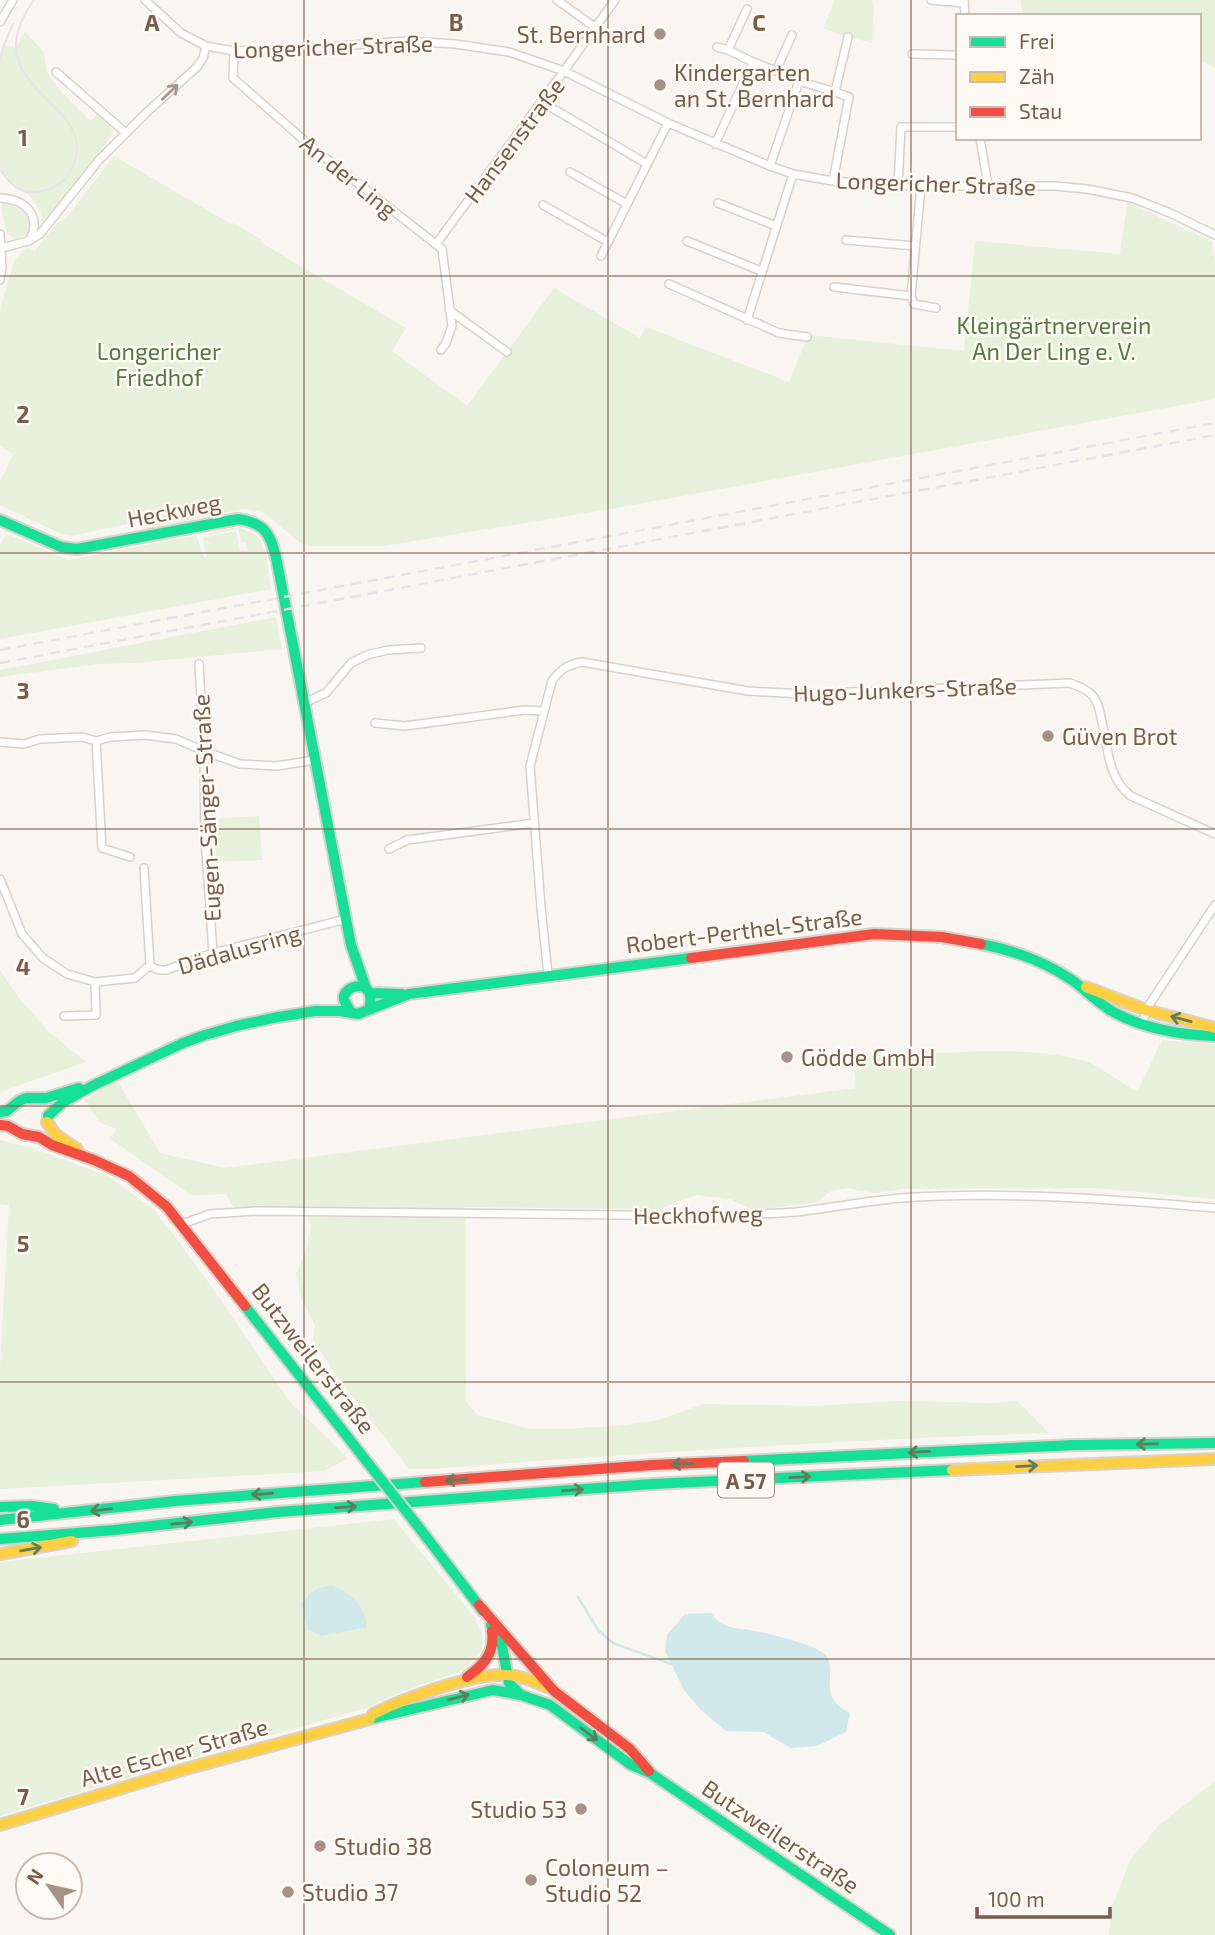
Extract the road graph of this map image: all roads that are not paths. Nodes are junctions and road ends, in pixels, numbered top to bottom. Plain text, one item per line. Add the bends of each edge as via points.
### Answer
1 (13, 0) edge
2 (145, 0) edge
3 (557, 0) edge
4 (615, 0) edge
5 (931, 0) edge
6 (964, 2) edge
7 (747, 9) dead end
8 (0, 22) edge
9 (596, 28) junction
10 (792, 34) dead end
11 (848, 37) dead end
12 (206, 47) junction
13 (717, 47) dead end
14 (728, 50) junction
15 (234, 51) junction
16 (912, 54) dead end
17 (956, 55) edge
18 (753, 62) junction
19 (565, 71) junction
20 (776, 71) junction
21 (56, 72) dead end
22 (800, 81) junction
23 (835, 92) junction
24 (541, 102) junction
25 (668, 123) junction
26 (956, 127) edge
27 (126, 133) junction
28 (981, 140) edge
29 (715, 144) junction
30 (646, 163) junction
31 (770, 166) junction
32 (570, 172) dead end
33 (793, 174) junction
34 (833, 181) junction
35 (988, 185) junction
36 (898, 186) junction
37 (921, 186) junction
38 (0, 198) edge
39 (718, 203) dead end
40 (627, 204) junction
41 (543, 205) dead end
42 (776, 226) junction
43 (0, 234) edge
44 (1215, 235) edge
45 (845, 240) dead end
46 (28, 241) junction
47 (687, 241) dead end
48 (608, 242) junction
49 (436, 244) junction
50 (915, 246) junction
51 (1215, 246) edge
52 (2, 248) junction
53 (601, 256) dead end
54 (761, 271) junction
55 (0, 280) edge
56 (669, 284) dead end
57 (834, 287) dead end
58 (911, 296) junction
59 (936, 308) dead end
60 (449, 310) junction
61 (747, 320) junction
62 (807, 337) dead end
63 (441, 350) dead end
64 (507, 352) dead end
65 (0, 520) edge
66 (421, 648) dead end
67 (199, 664) dead end
68 (304, 703) junction
69 (544, 711) junction
70 (375, 723) dead end
71 (0, 741) edge
72 (96, 741) junction
73 (204, 751) junction
74 (315, 760) junction
75 (534, 823) junction
76 (1215, 834) edge
77 (389, 849) dead end
78 (130, 857) dead end
79 (144, 868) dead end
80 (0, 879) edge
81 (1215, 905) edge
82 (346, 919) junction
83 (351, 945) junction
84 (213, 953) junction
85 (150, 965) junction
86 (548, 975) junction
87 (95, 982) junction
88 (1076, 983) junction
89 (368, 990) junction
90 (346, 993) junction
91 (408, 994) junction
92 (369, 1009) junction
93 (322, 1010) junction
94 (1146, 1010) junction
95 (350, 1011) junction
96 (64, 1016) dead end
97 (1142, 1023) junction
98 (1215, 1028) edge
99 (1215, 1035) edge
100 (99, 1082) junction
101 (33, 1098) junction
102 (14, 1105) junction
103 (0, 1112) edge
104 (47, 1119) junction
105 (0, 1125) edge
106 (17, 1132) junction
107 (32, 1136) junction
108 (94, 1160) junction
109 (1215, 1208) edge
110 (182, 1224) junction
111 (1215, 1443) edge
112 (1215, 1459) edge
113 (0, 1507) edge
114 (76, 1513) junction
115 (0, 1520) edge
116 (114, 1530) junction
117 (0, 1539) edge
118 (0, 1554) edge
119 (479, 1605) junction
120 (491, 1625) junction
121 (513, 1645) junction
122 (509, 1677) junction
123 (459, 1682) junction
124 (553, 1689) junction
125 (498, 1690) junction
126 (521, 1695) junction
127 (360, 1721) junction
128 (650, 1773) junction
129 (0, 1825) edge
130 (890, 1935) edge

1 - 8 street
2 - 12 street, Longericher Straße via 181,33
3 - 9 street
4 - 9 street, Hansenstraße
5 - 6 street
7 - 14 street
9 - 19 street, Hansenstraße
10 - 20 street
11 - 23 street
12 - 15 street, Longericher Straße
27 -> 12 street via 197,68
13 - 14 street
14 - 18 street
15 - 19 street, Longericher Straße via 430,42 509,52
15 - 49 street, An der Ling via 233,79
16 - 17 street
18 - 20 street
18 - 29 street
19 - 24 street, Hansenstraße
19 - 25 street, Longericher Straße
20 - 22 street
21 - 27 street
22 - 23 street
22 - 31 street
23 - 34 street via 849,97
24 - 30 street
24 - 49 street, Hansenstraße
25 - 29 street, Longericher Straße
25 - 30 street
26 - 36 street via 901,127
27 - 46 street via 45,229
28 - 35 street
29 - 31 street, Longericher Straße
30 - 40 street
31 - 33 street, Longericher Straße
32 - 40 street
33 - 34 street, Longericher Straße
33 - 42 street
34 - 36 street, Longericher Straße
35 - 37 street, Longericher Straße
35 - 44 street, Longericher Straße via 1108,192 1170,213
36 - 37 street, Longericher Straße
37 - 50 street
38 - 46 street via 23,204 31,213 34,225
39 - 42 street
40 - 48 street
41 - 48 street
42 - 54 street
43 - 52 street
44 - 51 street
45 - 50 street
46 - 52 street
47 - 54 street
48 - 53 street
49 - 60 street via 442,249
50 - 58 street
52 - 55 street
54 - 61 street
56 - 61 street
57 - 58 street
58 - 59 street via 914,304
60 - 63 street via 452,326
60 - 64 street
61 - 62 street via 779,333
65 - 68 main road, Heckweg via 61,547 77,549 238,519 260,524 273,544
66 - 68 street via 367,655 351,663 326,693
67 - 73 street, Eugen-Sänger-Straße
68 - 74 main road, Heckweg
69 - 70 street via 405,726
69 - 75 street, Hugo-Junkers-Straße via 530,766
69 - 76 street, Hugo-Junkers-Straße via 559,671 582,663 748,691 802,694 1070,683 1094,696 1114,778 1122,789
71 - 72 street via 24,744 82,737
72 - 73 street via 145,735 176,739
72 - 78 street via 102,848
73 - 74 street via 240,764 277,766
73 - 84 street, Eugen-Sänger-Straße
74 - 82 main road, Heckweg
75 - 77 street via 407,841
75 - 86 street, Hugo-Junkers-Straße
79 - 85 street
80 - 87 street, Dädalusring via 22,934 43,958 67,974
81 - 94 street
82 - 83 main road, Heckweg
82 - 84 street, Dädalusring
83 - 89 main road, Heckweg
83 - 90 main road, Heckweg
84 - 85 street, Dädalusring via 166,970
85 - 87 street, Dädalusring via 135,978
86 - 88 main road, Robert-Perthel-Straße via 905,934 981,944 1049,967
86 - 91 main road, Robert-Perthel-Straße
87 - 96 street via 96,1015
88 - 94 main road, Robert-Perthel-Straße
88 - 97 main road, Robert-Perthel-Straße via 1107,1008
89 - 90 main road via 358,985
89 - 91 main road, Robert-Perthel-Straße
89 - 92 main road
90 - 93 main road
90 - 95 main road
91 - 92 main road, Robert-Perthel-Straße
92 - 95 main road via 358,1014
93 - 95 main road
93 - 100 main road via 203,1036
94 - 97 street
98 -> 94 main road, Robert-Perthel-Straße
97 - 99 main road, Robert-Perthel-Straße via 1171,1032
100 - 101 main road
100 - 104 main road via 52,1109
101 - 102 main road
101 - 104 main road via 44,1106
102 - 103 main road
102 - 106 main road via 10,1118
104 - 107 main road
104 - 108 main road, Butzweilerstraße via 58,1136
105 - 106 main road
106 - 107 main road
107 - 108 main road, Butzweilerstraße
108 - 110 main road, Butzweilerstraße via 129,1176
109 - 110 street, Heckhofweg via 1071,1197 962,1196 742,1215 257,1211 210,1214
110 - 119 main road, Butzweilerstraße, bridge
111 -> 114 main road, A 57 via 652,1465 175,1501
116 -> 112 main road, A 57 via 278,1512 638,1485
113 - 114 main road via 32,1506
114 - 115 main road, A 57
116 - 117 main road, A 57
118 -> 116 main road, A 57
119 - 120 main road, Butzweilerstraße
119 - 121 main road, Butzweilerstraße
120 - 122 main road, Butzweilerstraße via 502,1646
120 - 123 main road via 494,1642 488,1659
121 - 122 main road via 516,1668
121 - 124 main road, Butzweilerstraße
122 - 123 main road, Alte Escher Straße via 484,1675
122 - 124 main road, Alte Escher Straße
122 - 125 main road
122 - 126 main road, Butzweilerstraße via 512,1689
123 - 127 main road, Alte Escher Straße via 400,1700
124 - 128 main road, Butzweilerstraße via 630,1748
125 - 126 main road, Butzweilerstraße
127 -> 125 main road, Alte Escher Straße
126 -> 128 main road, Butzweilerstraße via 551,1705 631,1765
127 - 129 main road, Alte Escher Straße
128 - 130 main road, Butzweilerstraße

